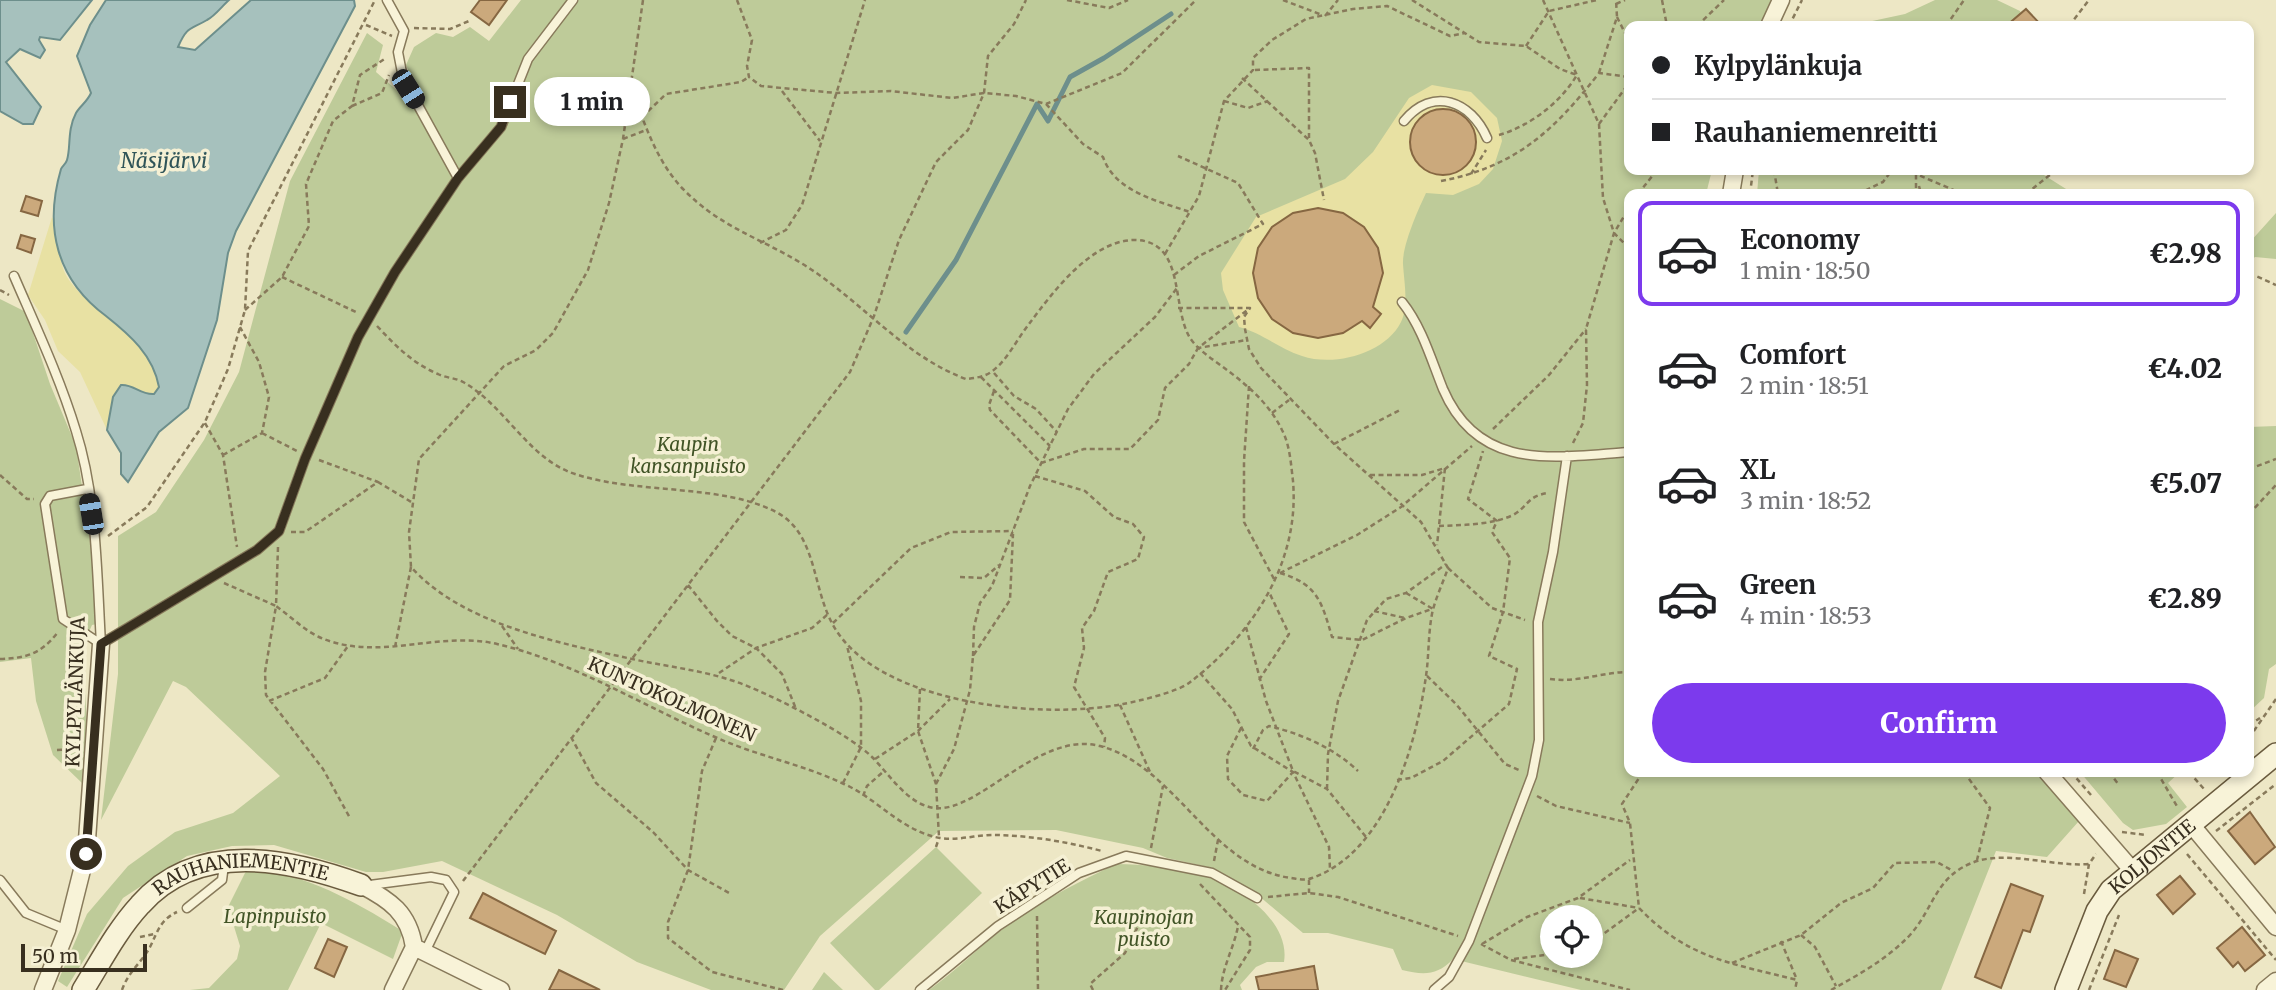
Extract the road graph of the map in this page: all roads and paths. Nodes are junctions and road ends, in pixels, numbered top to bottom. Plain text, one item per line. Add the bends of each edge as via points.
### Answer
1 (375, 0) edge
2 (387, 0) edge
3 (573, 0) edge
4 (643, 0) edge
5 (737, 0) edge
6 (866, 0) edge
7 (1026, 0) edge
8 (1070, 0) edge
9 (1128, 0) edge
10 (1196, 0) edge
11 (1283, 0) edge
12 (1338, 0) edge
13 (1412, 0) edge
14 (1543, 0) edge
15 (1597, 0) edge
16 (1625, 0) edge
17 (1662, 0) edge
18 (1724, 0) edge
19 (1781, 0) edge
20 (1802, 0) edge
21 (1964, 0) edge
22 (2089, 0) edge
23 (1616, 2) edge
24 (1549, 11) junction
25 (1325, 16) junction
26 (1616, 18) junction
27 (469, 21) dead end
28 (1667, 21) edge
29 (1702, 21) edge
30 (1771, 21) edge
31 (1792, 21) edge
32 (1949, 21) edge
33 (2073, 21) edge
34 (365, 24) junction
35 (404, 31) junction
36 (1624, 32) edge
37 (1465, 33) junction
38 (401, 41) junction
39 (1526, 46) junction
40 (398, 52) junction
41 (1253, 70) junction
42 (1599, 73) junction
43 (1577, 75) junction
44 (1624, 76) edge
45 (749, 77) junction
46 (1242, 78) junction
47 (631, 87) junction
48 (781, 90) junction
49 (1624, 90) edge
50 (1584, 92) junction
51 (836, 93) junction
52 (984, 93) junction
53 (1224, 101) junction
54 (1269, 101) junction
55 (1046, 104) junction
56 (352, 106) junction
57 (642, 117) junction
58 (1404, 121) dead end
59 (1599, 124) junction
60 (647, 130) junction
61 (1487, 138) junction
62 (623, 139) junction
63 (1309, 140) junction
64 (820, 141) junction
65 (1178, 156) dead end
66 (1206, 168) junction
67 (1470, 175) junction
68 (1653, 175) edge
69 (1889, 175) edge
70 (1917, 175) edge
71 (1923, 175) edge
72 (2050, 175) edge
73 (458, 178) junction
74 (1440, 181) dead end
75 (1917, 183) junction
76 (1642, 189) edge
77 (1869, 189) edge
78 (1916, 189) edge
79 (1919, 189) edge
80 (1953, 189) edge
81 (2032, 189) edge
82 (1324, 200) dead end
83 (1191, 212) junction
84 (1624, 216) edge
85 (1614, 233) junction
86 (1624, 242) edge
87 (760, 243) junction
88 (1166, 254) junction
89 (1174, 275) junction
90 (14, 276) dead end
91 (2254, 276) edge
92 (282, 277) junction
93 (2276, 285) edge
94 (1177, 288) junction
95 (1402, 302) dead end
96 (1178, 308) junction
97 (1250, 308) junction
98 (245, 310) junction
99 (874, 316) junction
100 (370, 318) junction
101 (240, 327) junction
102 (1586, 329) junction
103 (1247, 340) junction
104 (1198, 348) junction
105 (993, 372) junction
106 (981, 377) junction
107 (1248, 386) junction
108 (994, 391) junction
109 (477, 393) junction
110 (1290, 399) junction
111 (1400, 410) dead end
112 (1272, 413) junction
113 (205, 422) junction
114 (1057, 432) junction
115 (1484, 440) junction
116 (1334, 444) junction
117 (1050, 446) junction
118 (1624, 452) edge
119 (223, 455) junction
120 (1567, 456) junction
121 (2276, 459) edge
122 (1041, 463) junction
123 (2254, 467) edge
124 (1444, 468) junction
125 (0, 475) edge
126 (1368, 475) junction
127 (1035, 476) junction
128 (2276, 485) edge
129 (87, 489) junction
130 (1561, 491) junction
131 (48, 500) junction
132 (750, 501) junction
133 (415, 504) junction
134 (1401, 507) junction
135 (2254, 509) edge
136 (1497, 521) junction
137 (1439, 526) junction
138 (279, 531) junction
139 (1013, 531) junction
140 (95, 539) junction
141 (1437, 545) junction
142 (240, 561) junction
143 (1001, 562) junction
144 (1447, 566) junction
145 (411, 567) junction
146 (1280, 573) junction
147 (960, 577) dead end
148 (211, 578) junction
149 (1275, 582) junction
150 (687, 584) junction
151 (1269, 591) junction
152 (1406, 593) junction
153 (276, 606) junction
154 (1374, 611) junction
155 (1503, 612) junction
156 (828, 614) junction
157 (1406, 618) junction
158 (67, 621) junction
159 (1538, 622) junction
160 (832, 624) junction
161 (502, 626) junction
162 (1246, 628) junction
163 (1362, 640) junction
164 (101, 644) junction
165 (847, 645) junction
166 (348, 646) junction
167 (395, 648) junction
168 (756, 648) junction
169 (519, 651) junction
170 (973, 656) junction
171 (0, 659) edge
172 (631, 659) junction
173 (1199, 672) junction
174 (1624, 672) edge
175 (717, 674) junction
176 (1426, 676) junction
177 (1540, 677) junction
178 (1259, 680) junction
179 (611, 687) junction
180 (920, 689) junction
181 (950, 699) junction
182 (2276, 699) edge
183 (968, 700) junction
184 (269, 701) junction
185 (1120, 705) junction
186 (1085, 707) junction
187 (796, 709) junction
188 (2263, 716) junction
189 (2254, 722) edge
190 (1241, 728) junction
191 (1276, 728) junction
192 (2254, 730) edge
193 (918, 731) junction
194 (1476, 732) junction
195 (571, 737) junction
196 (716, 738) junction
197 (861, 747) junction
198 (1104, 747) junction
199 (1253, 749) junction
200 (1329, 749) junction
201 (2276, 754) edge
202 (875, 759) junction
203 (2254, 770) edge
204 (884, 771) junction
205 (1359, 771) dead end
206 (1293, 772) junction
207 (1151, 774) junction
208 (1532, 776) junction
209 (1640, 777) edge
210 (1968, 777) edge
211 (2051, 777) edge
212 (2113, 777) edge
213 (2160, 777) edge
214 (2194, 777) edge
215 (2245, 777) edge
216 (1397, 780) junction
217 (843, 783) junction
218 (2276, 784) edge
219 (936, 785) junction
220 (2119, 785) dead end
221 (1163, 786) junction
222 (1327, 789) junction
223 (1528, 791) junction
224 (2209, 794) dead end
225 (863, 796) junction
226 (937, 809) junction
227 (350, 818) dead end
228 (2187, 820) junction
229 (1630, 823) junction
230 (2122, 832) dead end
231 (2152, 834) dead end
232 (939, 837) junction
233 (1367, 838) junction
234 (1218, 840) junction
235 (2205, 841) junction
236 (936, 847) dead end
237 (2096, 854) dead end
238 (2187, 854) junction
239 (1126, 856) junction
240 (1149, 859) junction
241 (1631, 859) junction
242 (1977, 861) junction
243 (2178, 861) dead end
244 (224, 862) junction
245 (2089, 864) junction
246 (1182, 867) junction
247 (1330, 869) junction
248 (688, 870) junction
249 (2133, 871) junction
250 (1954, 872) junction
251 (1212, 873) junction
252 (0, 880) edge
253 (1308, 880) junction
254 (361, 886) junction
255 (454, 892) junction
256 (730, 894) dead end
257 (1309, 894) junction
258 (2084, 894) dead end
259 (1257, 898) joint
260 (1578, 898) junction
261 (1036, 902) junction
262 (2124, 907) dead end
263 (187, 908) joint
264 (1639, 908) junction
265 (1142, 918) dead end
266 (1238, 926) junction
267 (2276, 928) edge
268 (67, 930) junction
269 (155, 934) junction
270 (1603, 934) edge
271 (1801, 935) junction
272 (135, 938) dead end
273 (1469, 941) junction
274 (1781, 942) junction
275 (1482, 944) junction
276 (420, 950) junction
277 (1540, 956) edge
278 (1511, 960) junction
279 (2276, 960) edge
280 (1732, 963) junction
281 (1797, 979) junction
282 (2276, 981) edge
283 (1837, 987) junction
284 (43, 990) edge
285 (83, 990) edge
286 (122, 990) edge
287 (393, 990) edge
288 (501, 990) edge
289 (782, 990) edge
290 (920, 990) edge
291 (1038, 990) edge
292 (1093, 990) edge
293 (1223, 990) edge
294 (1434, 990) edge
295 (1630, 990) edge
296 (1795, 990) edge
297 (1831, 990) edge
298 (2066, 990) edge
299 (2089, 990) edge
300 (2265, 990) edge

1 - 34 path
2 - 35 lane
3 - 73 lane via 528,59 501,127
4 - 47 path
5 - 45 path via 752,40
6 - 51 path
7 - 52 path via 1014,24 988,56
8 - 9 path via 1109,8
10 - 55 path via 1122,73
11 - 25 path
12 - 25 path
13 - 37 path
14 - 24 path
15 - 24 path
16 - 23 path
17 - 28 path
18 - 29 path
19 - 30 street
20 - 31 path
21 - 32 path
22 - 33 path
23 - 26 path
24 - 39 path
24 - 43 path
25 - 37 path via 1387,6 1450,36
25 - 41 path via 1306,19 1272,40 1253,58
26 - 36 path
26 - 42 path
27 - 35 path via 450,29 421,26
34 - 38 path
34 - 98 path via 248,251
35 - 38 lane
37 - 39 path via 1479,42
38 - 40 lane
39 - 43 path
40 - 56 path via 360,75
40 - 56 path via 382,93
40 - 73 lane via 408,89
41 - 46 path
41 - 63 path via 1309,68
42 - 44 path
42 - 50 path
43 - 50 path
43 - 61 path via 1568,89 1522,128
45 - 48 path via 761,86
45 - 57 path via 666,94
46 - 53 path
46 - 54 path
47 - 57 path
47 - 62 path
48 - 51 path
48 - 64 path
49 - 59 path
50 - 59 path
50 - 67 path via 1520,153
51 - 52 path via 891,90 952,98
51 - 64 path
52 - 55 path
52 - 99 path via 968,130 936,162 899,240
53 - 54 path via 1248,108
53 - 66 path
54 - 63 path
55 - 83 path via 1083,144 1104,157 1108,170 1128,187
56 - 92 path via 333,121 306,184 309,226
57 - 60 path
58 - 61 lane via 1424,104 1451,103 1473,113
59 - 85 path via 1603,198
60 - 62 path
60 - 87 path via 668,172 684,190 709,212
61 - 67 path via 1485,155
62 - 109 path via 597,246 575,297 554,333 536,350 505,366
63 - 82 path
64 - 87 path via 802,205 786,230
65 - 66 path
66 - 83 path
66 - 89 path via 1237,183 1263,224 1199,256
67 - 74 path
68 - 76 path
69 - 77 path
70 - 75 path
71 - 80 path
72 - 81 path
73 - 100 lane
75 - 78 path
75 - 79 path
83 - 88 path
84 - 85 path
85 - 86 path
85 - 102 path
87 - 99 path via 800,262
88 - 89 path
88 - 105 path via 1152,243 1110,243 1063,284
89 - 94 path
90 - 129 lane, KYLPYLÄNKUJA via 77,434
91 - 93 path
92 - 98 path
92 - 100 path
94 - 96 path
94 - 114 path via 1155,317 1094,374
95 - 115 lane via 1418,324 1454,411
96 - 97 path
96 - 104 path
97 - 103 path via 1244,317
97 - 104 path
98 - 101 path
99 - 106 path via 939,369 966,379
99 - 132 path via 850,372
100 - 109 path via 405,356 439,375 463,381
100 - 138 lane via 305,459
101 - 113 path
101 - 119 path via 259,362 269,397 262,433
102 - 115 path via 1549,375
102 - 120 path via 1583,423
103 - 104 path
103 - 110 path via 1261,368
104 - 107 path
104 - 122 path via 1165,388 1158,420 1130,449 1084,449
105 - 106 path
105 - 114 path
106 - 108 path
107 - 112 path
107 - 149 path via 1244,522
108 - 117 path
108 - 122 path via 990,410
109 - 132 path via 546,458 574,475 640,489
109 - 133 path via 419,460
110 - 112 path
110 - 116 path
111 - 116 path
112 - 146 path via 1284,434 1294,495
113 - 119 path
113 - 140 path via 148,507 108,536
114 - 117 path
115 - 120 lane via 1507,452
115 - 124 path
115 - 136 path via 1468,499
116 - 126 path
117 - 122 path
118 - 120 lane
119 - 142 path
120 - 130 lane
121 - 123 path
122 - 127 path
124 - 126 path via 1422,475
124 - 134 path
124 - 137 path
125 - 131 path via 27,499
126 - 134 path
127 - 139 path
127 - 186 path via 1085,491 1144,537 1138,559 1108,572 1094,611 1082,628 1084,648 1074,687
128 - 135 path
129 - 131 lane
129 - 140 lane, KYLPYLÄNKUJA
130 - 136 path via 1533,495 1516,514
130 - 159 lane
131 - 158 lane via 63,619
132 - 150 path
132 - 156 path via 783,516 804,537
133 - 138 path via 378,482 305,532
133 - 145 path via 409,532
134 - 141 path via 1422,522
134 - 146 path via 1357,535
136 - 137 path
136 - 155 path via 1492,532 1510,558
137 - 141 path
138 - 142 lane
138 - 153 path
139 - 143 path
139 - 160 path via 951,531 911,548
139 - 170 path via 1010,600
140 - 164 lane, KYLPYLÄNKUJA
141 - 144 path
142 - 148 lane
143 - 147 path via 984,578
143 - 170 path via 980,603
144 - 152 path
144 - 155 path via 1472,593
144 - 176 path via 1432,616
145 - 161 path via 438,592
145 - 167 path
146 - 149 path
146 - 163 path via 1296,578 1322,600 1332,637
148 - 153 path, KUNTOKOLMONEN
148 - 164 lane
149 - 151 path
150 - 168 path via 732,635
150 - 172 path
151 - 162 path
151 - 178 path via 1289,634
152 - 154 path via 1386,599
152 - 157 path via 1433,609
153 - 166 path, KUNTOKOLMONEN via 318,636
153 - 184 path via 265,672
154 - 157 path
154 - 163 path
155 - 159 path
155 - 194 path via 1489,656 1517,669 1509,704
156 - 160 path
156 - 168 path via 812,628
157 - 163 path
158 - 164 lane
158 - 171 path via 46,648 30,656
159 - 177 lane
160 - 165 path
161 - 169 path
161 - 172 path
162 - 173 path
162 - 178 path
163 - 200 path via 1338,701
164 - 268 street, KYLPYLÄNKUJA via 90,831
165 - 180 path via 873,668
165 - 197 path via 861,701
166 - 167 path, KUNTOKOLMONEN
166 - 184 path via 326,678
167 - 169 path, KUNTOKOLMONEN via 447,640 494,643
168 - 175 path
168 - 187 path via 782,674
169 - 179 path, KUNTOKOLMONEN
170 - 183 path
172 - 175 path
172 - 179 path
173 - 185 path via 1187,685
173 - 190 path via 1232,709
174 - 177 path via 1589,679
175 - 187 path
176 - 194 path via 1456,704
176 - 216 path via 1413,736
177 - 208 lane via 1539,740
178 - 191 path
179 - 195 path
179 - 196 path, KUNTOKOLMONEN
180 - 181 path
180 - 193 path
181 - 183 path
181 - 193 path
182 - 188 path
183 - 186 path via 1018,709
183 - 219 path via 954,749
184 - 227 path via 323,769
185 - 186 path
185 - 207 path
186 - 198 path via 1105,738
187 - 197 path
188 - 189 path
188 - 192 path
190 - 199 path
190 - 206 path via 1227,756 1228,779 1243,795 1267,801
191 - 199 path via 1263,730
191 - 200 path
191 - 222 path via 1293,771
193 - 202 path
193 - 219 path
194 - 208 path via 1504,764
194 - 216 path via 1443,761
195 - 248 path via 596,783 653,831
195 - 255 path
196 - 217 path, KUNTOKOLMONEN
196 - 248 path via 702,771
197 - 202 path
197 - 217 path
198 - 207 path
198 - 226 path via 1049,752 967,799
199 - 206 path
200 - 205 path
200 - 222 path
201 - 203 street, KOLJONTIE
202 - 204 path
204 - 225 path
204 - 226 path via 915,802
206 - 247 path via 1329,847
207 - 221 path
208 - 223 lane
209 - 229 path via 1622,804
210 - 242 path via 1990,808
211 - 249 street
212 - 220 path
213 - 228 path
214 - 224 path
215 - 228 street, KOLJONTIE
216 - 233 path via 1386,810
217 - 225 path, KUNTOKOLMONEN
218 - 235 path
219 - 226 path
221 - 234 path
221 - 240 path
222 - 233 path
223 - 229 path via 1556,806
223 - 273 lane
225 - 232 path, KUNTOKOLMONEN via 896,821
226 - 232 path
228 - 235 street
228 - 249 street, KOLJONTIE
229 - 241 path
230 - 231 path
232 - 236 path
232 - 239 path, KUNTOKOLMONEN via 1040,838
233 - 247 path
234 - 251 path
234 - 253 path via 1245,860 1281,876
235 - 238 path
235 - 267 street
237 - 245 path
238 - 243 path
238 - 279 path
239 - 240 lane, KÄPYTIE
239 - 261 lane, KÄPYTIE via 1079,873
240 - 246 lane, KÄPYTIE
241 - 260 path
241 - 264 path
242 - 245 path via 1999,858 2064,866
242 - 250 path
244 - 254 street, RAUHANIEMENTIE via 264,859 292,863
244 - 263 lane via 222,880
244 - 285 street, RAUHANIEMENTIE via 178,877 141,903
245 - 258 path
246 - 251 lane, KÄPYTIE
246 - 266 path
247 - 253 path
248 - 256 path
248 - 289 path via 668,922 668,938 712,972
249 - 298 street, KOLJONTIE via 2111,890 2097,911
250 - 271 path via 1937,862 1895,863 1872,888 1841,903
250 - 283 path via 1934,894 1910,934 1877,965
251 - 259 lane, KÄPYTIE
252 - 268 lane via 26,912
253 - 257 path
254 - 255 lane via 431,877 446,880
254 - 276 street, RAUHANIEMENTIE via 398,907
255 - 276 lane
257 - 259 path
257 - 273 path via 1355,901
260 - 264 path
260 - 275 path via 1527,917
261 - 290 lane, KÄPYTIE via 998,926
261 - 291 path
262 - 299 path
263 - 269 path via 164,920
264 - 270 path
264 - 280 path via 1677,942
265 - 292 path via 1125,953 1090,984
266 - 293 path via 1222,977
266 - 293 path via 1250,937 1250,950
268 - 284 street, KYLPYLÄNKUJA
269 - 272 path
269 - 286 path
271 - 274 path
271 - 283 path via 1815,947
273 - 275 path
273 - 294 lane via 1448,977
274 - 280 path
274 - 281 path
275 - 278 path
276 - 287 street
276 - 288 street
277 - 278 path
278 - 295 path
280 - 281 path
281 - 296 path
282 - 300 street
283 - 297 path

